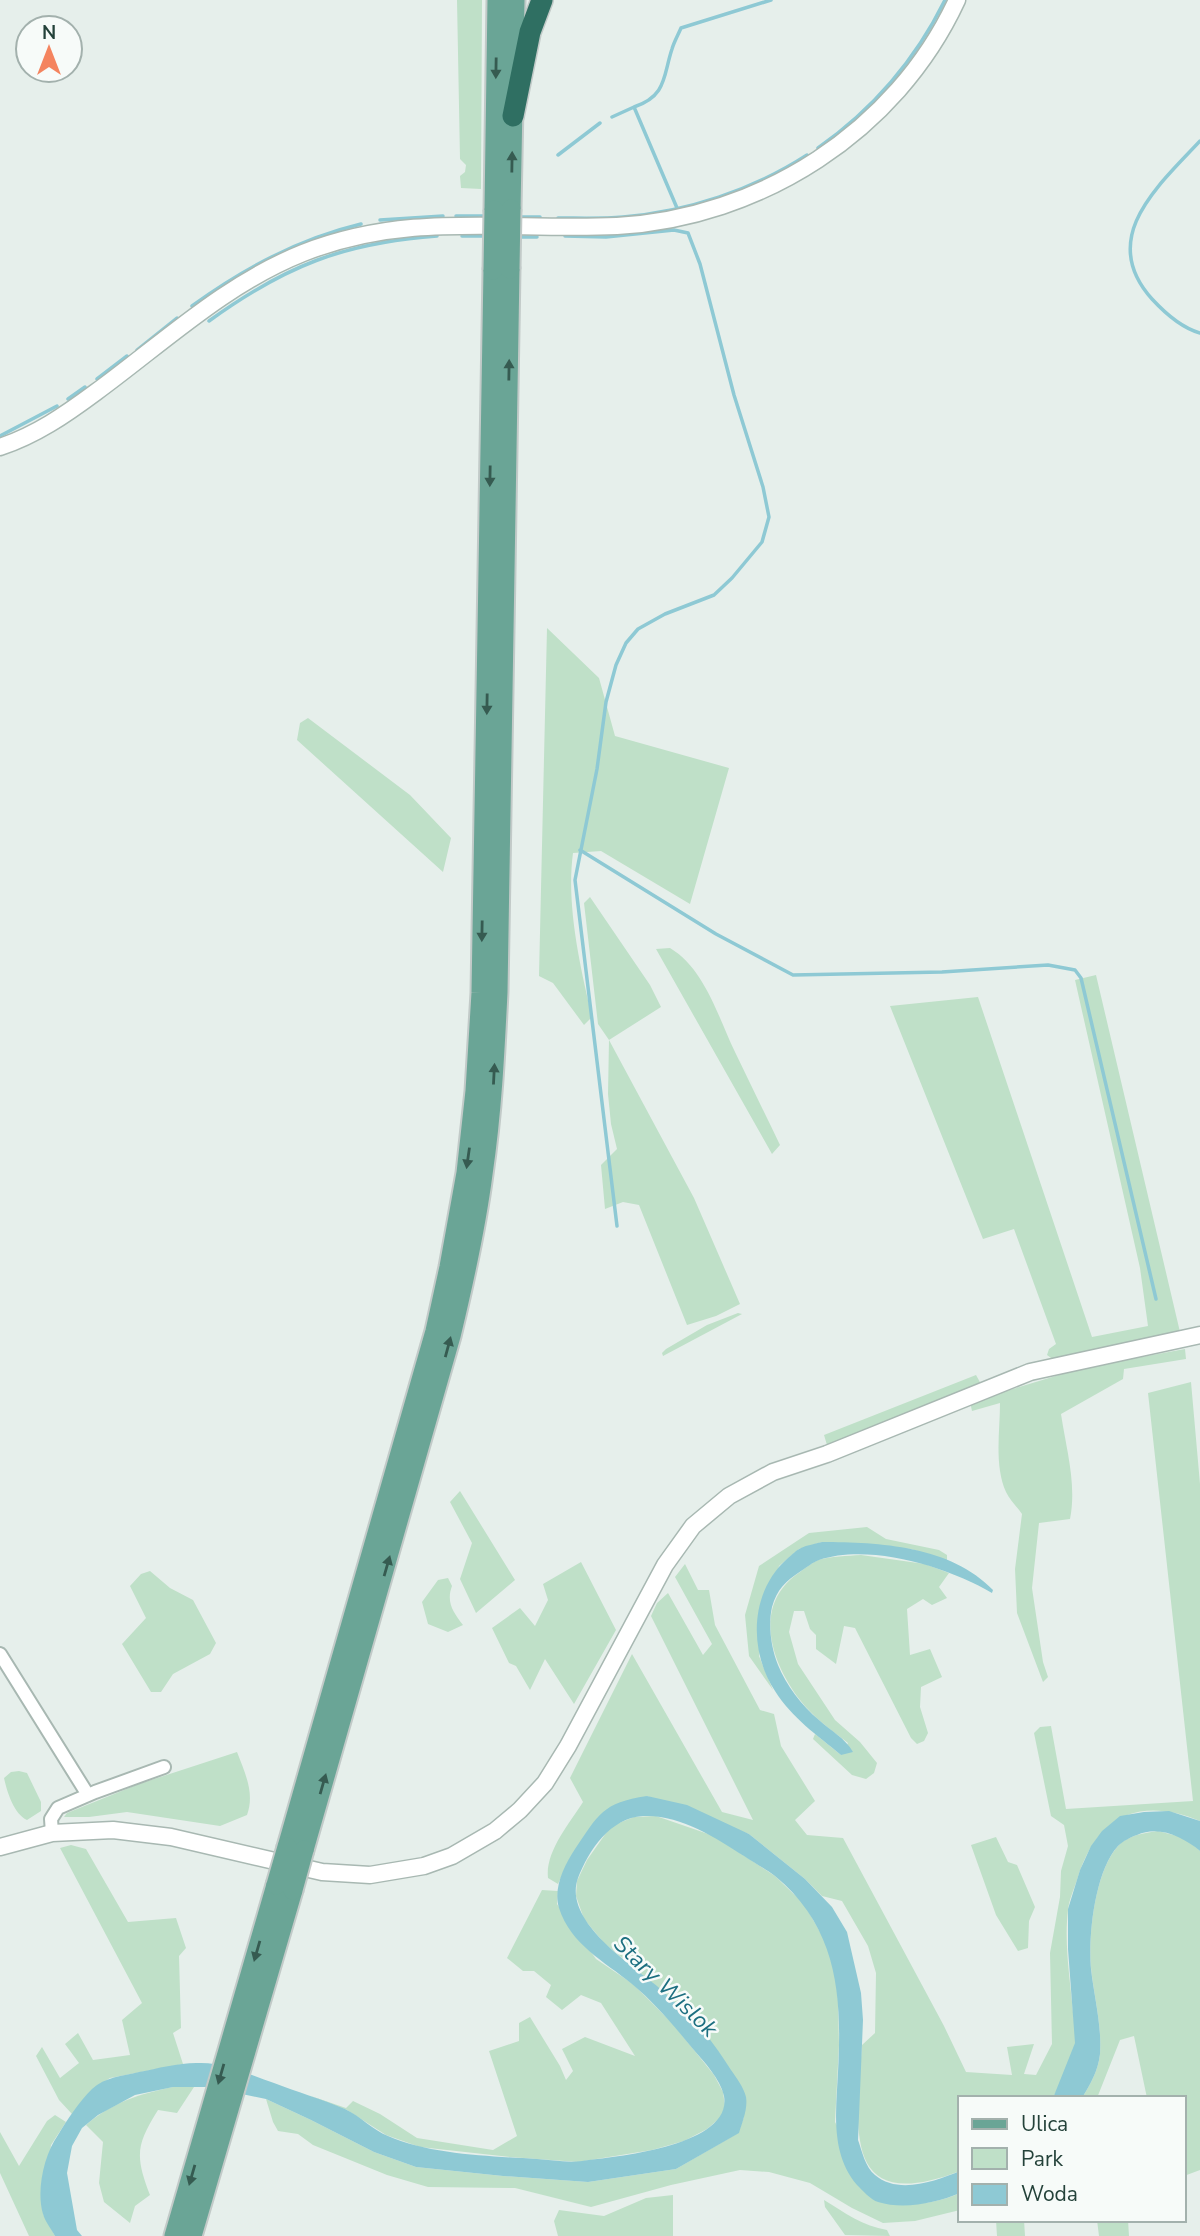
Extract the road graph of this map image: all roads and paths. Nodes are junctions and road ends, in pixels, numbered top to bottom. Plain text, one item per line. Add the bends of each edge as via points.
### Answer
1 (497, 0) edge
2 (514, 0) edge
3 (542, 0) edge
4 (957, 0) edge
5 (513, 116) junction
6 (503, 209) junction
7 (0, 447) edge
8 (1200, 1335) edge
9 (0, 1654) edge
10 (164, 1767) dead end
11 (88, 1795) junction
12 (52, 1833) junction
13 (0, 1847) edge
14 (218, 2116) junction
15 (174, 2236) edge
16 (192, 2236) edge

1 -> 6 main road
2 - 5 main road
3 - 5 highway via 530,32
4 - 7 street via 917,66 870,120 776,186 681,218 649,223 416,226 340,240 267,268 195,316 52,425
6 -> 5 main road
6 - 14 main road, bridge via 481,993 470,1138 456,1232 435,1331 296,1848
8 - 12 street via 1030,1372 773,1472 729,1496 693,1526 664,1565 545,1783 495,1831 452,1856 394,1873 346,1874 148,1833
9 - 11 street
10 - 11 street
11 - 12 street via 58,1808 51,1819
12 - 13 street
14 -> 15 main road
14 - 16 main road

